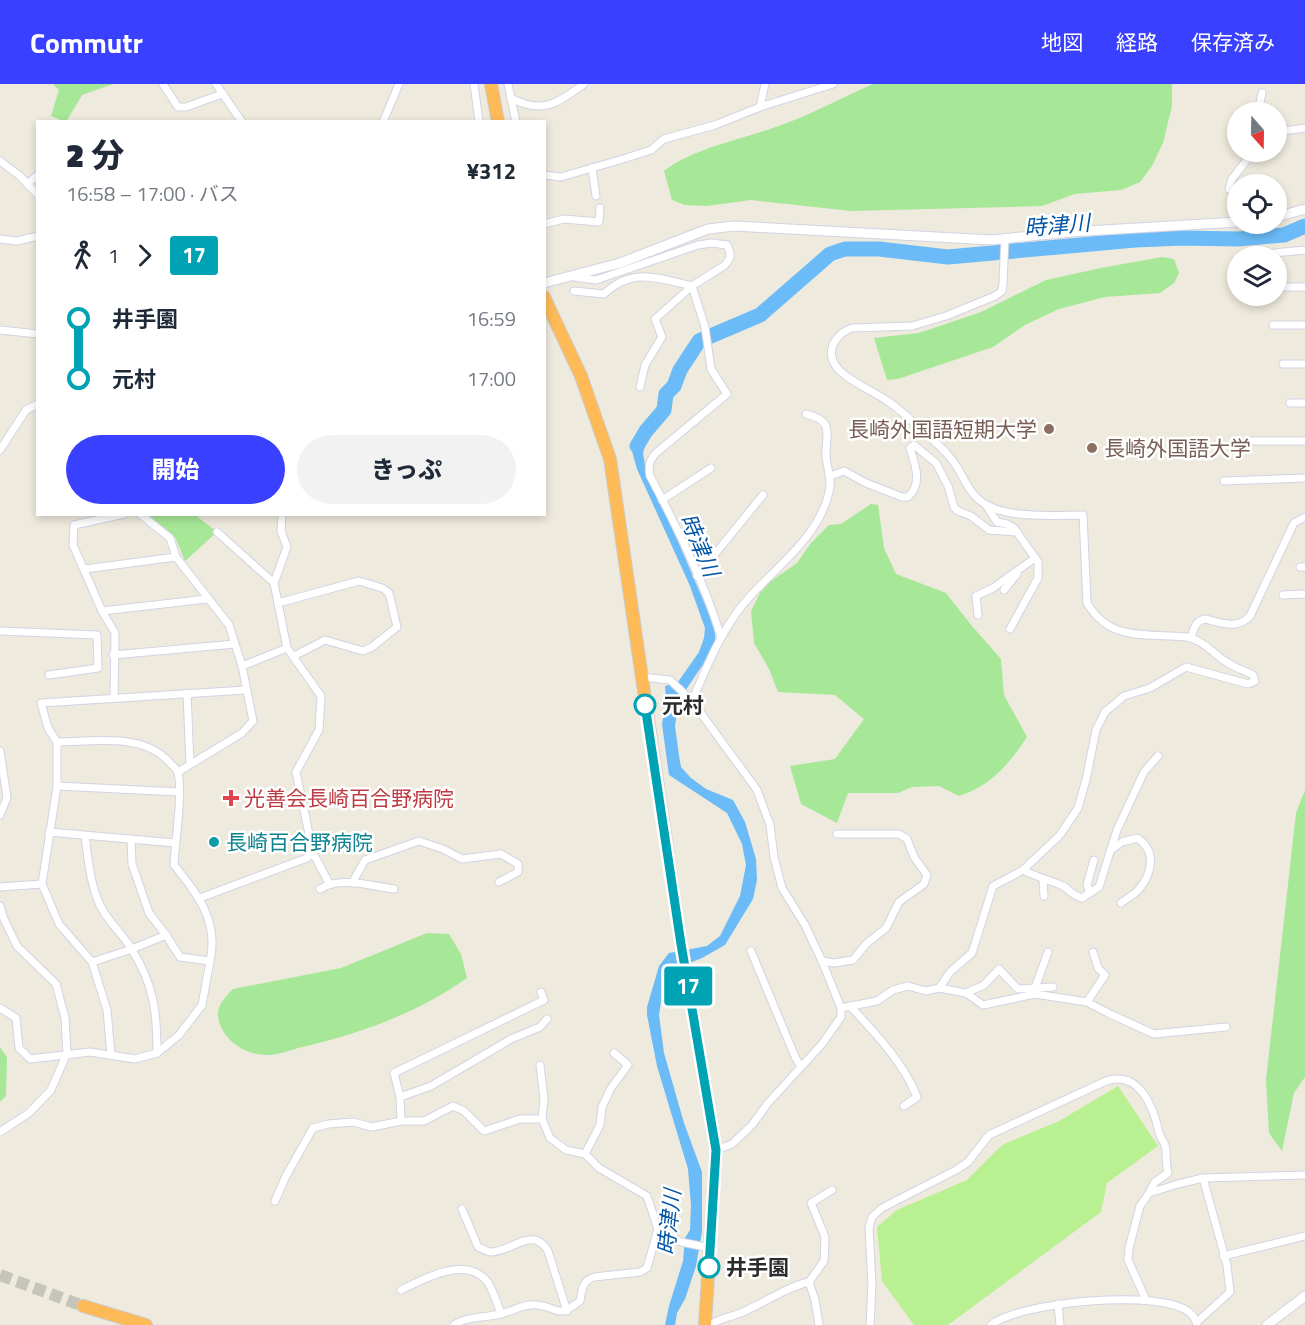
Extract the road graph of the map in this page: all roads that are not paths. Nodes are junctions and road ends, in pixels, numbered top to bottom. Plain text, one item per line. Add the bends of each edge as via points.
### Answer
1 (163, 84) edge
2 (216, 84) edge
3 (225, 84) edge
4 (399, 84) edge
5 (474, 84) edge
6 (491, 84) edge
7 (508, 84) edge
8 (584, 84) edge
9 (765, 84) edge
10 (833, 84) edge
11 (1262, 93) dead end
12 (222, 94) junction
13 (511, 98) junction
14 (1260, 102) edge
15 (760, 107) junction
16 (241, 120) edge
17 (384, 120) edge
18 (479, 120) edge
19 (498, 120) edge
20 (516, 120) edge
21 (1305, 128) edge
22 (1287, 130) edge
23 (0, 161) edge
24 (1245, 162) edge
25 (592, 168) junction
26 (1236, 174) edge
27 (546, 175) edge
28 (36, 177) edge
29 (27, 184) junction
30 (36, 193) edge
31 (596, 196) dead end
32 (600, 208) dead end
33 (1305, 209) edge
34 (1287, 214) edge
35 (1227, 223) edge
36 (546, 224) edge
37 (36, 237) edge
38 (1005, 238) junction
39 (0, 239) edge
40 (1305, 250) edge
41 (1287, 252) edge
42 (568, 277) junction
43 (546, 282) edge
44 (692, 286) junction
45 (1287, 287) edge
46 (1305, 287) edge
47 (574, 291) dead end
48 (546, 301) edge
49 (1273, 325) dead end
50 (1305, 325) edge
51 (0, 330) edge
52 (36, 334) edge
53 (1283, 364) dead end
54 (1305, 364) edge
55 (640, 387) dead end
56 (1290, 403) dead end
57 (1305, 403) edge
58 (36, 405) edge
59 (806, 414) dead end
60 (1248, 441) dead end
61 (1305, 441) edge
62 (0, 450) edge
63 (711, 468) dead end
64 (830, 476) junction
65 (1305, 478) edge
66 (1224, 481) dead end
67 (764, 495) dead end
68 (662, 500) junction
69 (986, 505) junction
70 (115, 516) edge
71 (142, 516) edge
72 (282, 516) edge
73 (1305, 517) edge
74 (217, 531) dead end
75 (1017, 532) junction
76 (176, 557) junction
77 (1035, 558) junction
78 (85, 569) junction
79 (1020, 569) junction
80 (698, 576) junction
81 (274, 583) junction
82 (1005, 590) dead end
83 (1305, 594) edge
84 (1283, 595) dead end
85 (207, 599) junction
86 (278, 603) junction
87 (102, 611) junction
88 (978, 615) dead end
89 (1010, 629) dead end
90 (0, 631) edge
91 (721, 638) junction
92 (1191, 638) junction
93 (235, 644) junction
94 (287, 648) junction
95 (113, 656) junction
96 (294, 657) junction
97 (242, 666) junction
98 (49, 675) dead end
99 (641, 677) junction
100 (246, 690) junction
101 (187, 693) junction
102 (114, 698) junction
103 (692, 701) junction
104 (57, 742) junction
105 (0, 751) edge
106 (1158, 756) dead end
107 (190, 764) junction
108 (178, 772) junction
109 (57, 786) junction
110 (179, 792) junction
111 (0, 815) edge
112 (49, 832) junction
113 (837, 834) dead end
114 (85, 836) junction
115 (131, 839) junction
116 (175, 843) junction
117 (1111, 850) junction
118 (314, 853) junction
119 (1094, 860) dead end
120 (1023, 870) junction
121 (1043, 880) junction
122 (499, 882) dead end
123 (329, 883) junction
124 (352, 883) junction
125 (42, 884) junction
126 (0, 887) edge
127 (320, 889) dead end
128 (393, 889) dead end
129 (1090, 893) junction
130 (1044, 896) dead end
131 (200, 898) junction
132 (1121, 903) dead end
133 (0, 906) edge
134 (166, 934) junction
135 (132, 949) junction
136 (751, 951) dead end
137 (1048, 952) dead end
138 (1093, 952) dead end
139 (210, 961) junction
140 (822, 961) junction
141 (92, 962) junction
142 (1053, 987) dead end
143 (939, 988) junction
144 (1035, 988) junction
145 (541, 992) dead end
146 (966, 993) junction
147 (1087, 1002) junction
148 (850, 1006) junction
149 (0, 1008) edge
150 (841, 1008) junction
151 (547, 1019) dead end
152 (1226, 1027) dead end
153 (67, 1053) junction
154 (157, 1053) junction
155 (614, 1053) dead end
156 (111, 1055) junction
157 (540, 1065) dead end
158 (801, 1066) junction
159 (400, 1097) junction
160 (904, 1106) dead end
161 (542, 1119) junction
162 (401, 1121) junction
163 (0, 1132) edge
164 (716, 1150) junction
165 (585, 1154) junction
166 (1305, 1175) edge
167 (1203, 1178) junction
168 (832, 1190) dead end
169 (1149, 1193) junction
170 (275, 1201) dead end
171 (462, 1209) dead end
172 (658, 1229) junction
173 (1305, 1236) edge
174 (706, 1247) junction
175 (1223, 1256) junction
176 (809, 1282) junction
177 (401, 1290) dead end
178 (1305, 1296) edge
179 (1146, 1300) junction
180 (1058, 1304) junction
181 (567, 1311) junction
182 (501, 1314) junction
183 (1197, 1324) edge
184 (123, 1325) edge
185 (146, 1325) edge
186 (454, 1325) edge
187 (707, 1325) edge
188 (819, 1325) edge
189 (870, 1325) edge
190 (991, 1325) edge
191 (1060, 1325) edge
192 (1267, 1325) edge

1 - 12 street via 178,107
2 - 12 street
3 - 12 street
4 - 17 street
5 - 18 street
6 - 19 highway
7 - 13 street
8 - 13 street via 544,107 532,107
9 - 15 street
10 - 15 street
11 - 14 street
12 - 16 street
13 - 20 street
15 - 25 street via 664,139 651,150
21 - 22 street
23 - 29 street
24 - 26 street
25 - 27 street via 561,177
25 - 31 street
28 - 29 street
29 - 30 street
32 - 36 street via 599,222 564,219
33 - 34 street
35 - 38 street
37 - 39 street via 17,242
38 - 42 street via 972,240 734,226 708,229 620,263
38 - 69 street via 1002,291 995,296 912,326 846,330 836,339 831,353 841,372 890,402 944,450 967,487
40 - 41 street
42 - 43 street
42 - 44 street via 596,280 698,245 727,245 730,258 725,265
44 - 47 street via 642,275 615,283 604,294
44 - 55 street via 655,319 662,337 645,364
44 - 68 street via 705,327 711,369 728,394 650,460 650,476
45 - 46 street
48 - 99 highway via 580,376 610,459
49 - 50 street
51 - 52 street
53 - 54 street
56 - 57 street
58 - 62 street via 26,410
59 - 64 street via 824,421
60 - 61 street
63 - 68 street
64 - 75 street via 844,471 908,497 917,482 909,448 914,445 936,463 958,511 989,530
64 - 91 street via 830,492 816,522 796,551 741,607
65 - 66 street
67 - 80 street
68 - 80 street
69 - 75 street via 997,522
69 - 92 street via 1010,513 1083,515 1088,603 1093,611 1117,631
70 - 78 street via 74,525 73,545
71 - 76 street via 170,538
72 - 81 street via 281,531 287,547
73 - 92 street via 1294,523 1250,616 1233,625 1201,620
74 - 81 street
75 - 77 street
76 - 78 street
76 - 85 street
77 - 79 street
77 - 89 street via 1038,578
78 - 87 street
79 - 82 street
79 - 88 street via 993,588 973,595
80 - 91 street
81 - 86 street
83 - 84 street
85 - 87 street
85 - 93 street via 229,626
86 - 94 street
86 - 96 street via 359,581 389,593 397,627 372,647 363,651 325,640
87 - 95 street via 115,633
90 - 98 street via 98,635 98,668
91 - 103 street
92 - 120 street via 1211,648 1227,663 1253,675 1255,681 1248,684 1186,667 1115,702 1096,730 1078,808 1060,835
93 - 95 street
93 - 97 street
94 - 96 street
94 - 97 street
95 - 102 street
96 - 118 street via 321,696 319,730 296,772
97 - 100 street
99 - 103 street via 670,680
99 - 164 highway
100 - 101 street
100 - 107 street via 253,721 242,733
101 - 102 street
101 - 107 street
102 - 104 street via 41,703 48,728
103 - 140 street via 757,790 770,825 782,888
104 - 108 street via 139,744 163,754
104 - 109 street
105 - 111 street via 7,798
106 - 117 street via 1144,772
107 - 108 street
108 - 110 street
109 - 110 street
109 - 112 street
110 - 116 street
112 - 114 street
112 - 125 street
113 - 140 street via 899,834 907,839 927,875 924,884 899,902 886,928 853,960
114 - 115 street
114 - 135 street via 89,873 100,905
115 - 116 street
115 - 134 street via 132,864 149,913
116 - 131 street via 174,865
117 - 129 street via 1099,887
117 - 132 street via 1137,838 1147,845 1150,854 1150,872 1139,890
118 - 123 street
118 - 131 street
119 - 129 street via 1087,885
120 - 121 street
120 - 143 street via 993,886 972,953
121 - 129 street via 1066,887 1071,895 1082,898
121 - 130 street
122 - 124 street via 518,872 518,864 501,854 462,860 419,842 365,860
123 - 124 street
123 - 127 street
124 - 128 street
125 - 126 street
125 - 141 street via 58,924
131 - 139 street via 212,931
133 - 153 street via 17,946 56,984 65,1018
134 - 135 street
134 - 139 street via 180,957
135 - 141 street
135 - 154 street via 152,990
136 - 158 street
137 - 144 street
138 - 147 street via 1105,975
139 - 154 street via 202,1005 179,1035
140 - 150 street
141 - 156 street via 107,1010
142 - 144 street
143 - 146 street
143 - 148 street via 926,991 908,986 877,1001
144 - 146 street via 1018,989 999,969 984,985
145 - 159 street via 544,1000 394,1072
146 - 147 street via 983,1005 1035,994
147 - 152 street via 1154,1034
148 - 150 street
148 - 160 street via 909,1078 917,1097
149 - 153 street via 16,1018 19,1048 30,1059
150 - 158 street via 841,1017
151 - 159 street via 540,1027 511,1039 431,1086
153 - 156 street
153 - 163 street via 51,1090 29,1113
154 - 156 street via 135,1059
155 - 165 street via 628,1065 611,1088 602,1107 600,1125
157 - 161 street
158 - 164 street via 746,1131 732,1144
159 - 162 street
161 - 162 street via 520,1119 484,1131 464,1111 453,1106 424,1121
161 - 165 street via 550,1138 566,1150
162 - 170 street via 372,1127 353,1122 313,1128
164 - 174 highway
165 - 172 street via 599,1168 647,1196
166 - 167 street
167 - 169 street
167 - 175 street
168 - 176 street via 811,1203 825,1237 824,1261
169 - 179 street via 1140,1206 1128,1260
169 - 189 street via 1155,1182 1168,1173 1166,1149 1153,1108 1128,1080 1116,1077 989,1135 968,1162 872,1217
171 - 181 street via 477,1247 491,1252 526,1240 543,1243
172 - 174 street via 681,1242
172 - 181 street via 647,1268 587,1280 580,1301
173 - 175 street
174 - 187 highway
175 - 183 street via 1230,1292
176 - 187 street
176 - 188 street
177 - 182 street via 424,1278 459,1269 486,1280
178 - 192 street
179 - 180 street
179 - 183 street via 1190,1312
180 - 190 street via 1021,1311
180 - 191 street
181 - 182 street via 537,1305
182 - 186 street via 475,1317
184 - 185 highway via 83,1310

